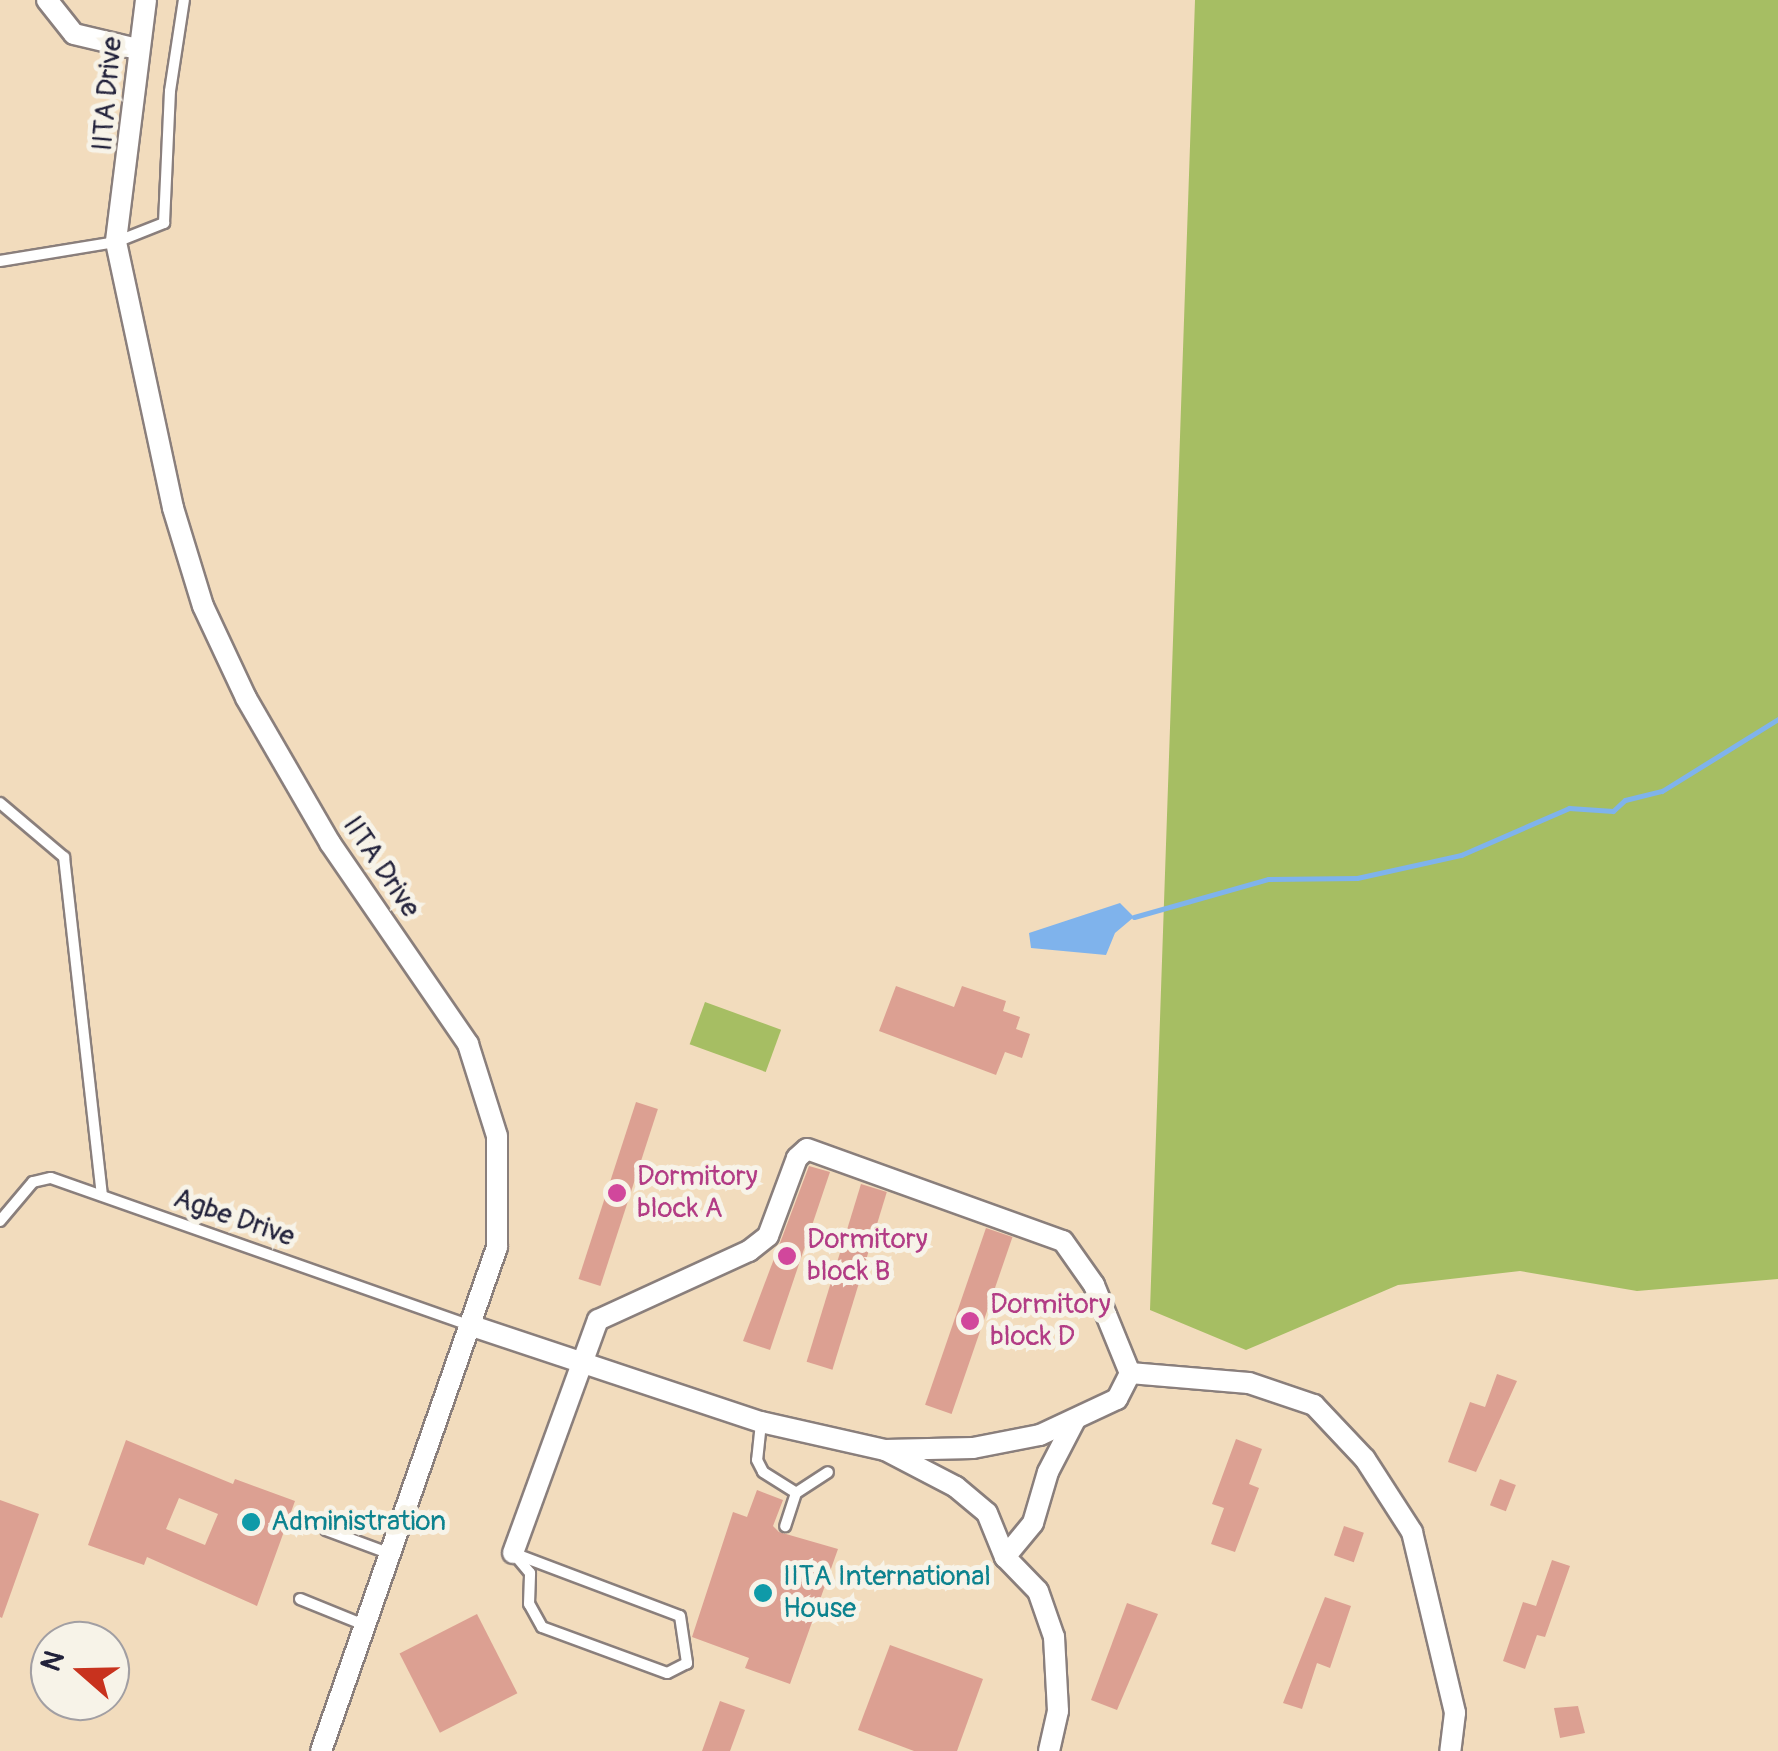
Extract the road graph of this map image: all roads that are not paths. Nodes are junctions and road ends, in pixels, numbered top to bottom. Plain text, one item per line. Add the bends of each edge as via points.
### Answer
1 (47, 0) edge
2 (146, 0) edge
3 (184, 0) edge
4 (138, 49) junction
5 (116, 242) junction
6 (0, 261) edge
7 (0, 804) edge
8 (102, 1196) junction
9 (0, 1222) edge
10 (469, 1325) junction
11 (580, 1364) junction
12 (1130, 1374) junction
13 (1074, 1420) junction
14 (761, 1422) junction
15 (885, 1450) junction
16 (828, 1472) dead end
17 (796, 1493) junction
18 (785, 1526) dead end
19 (326, 1530) dead end
20 (513, 1553) junction
21 (392, 1554) junction
22 (1005, 1557) junction
23 (300, 1600) dead end
24 (366, 1625) junction
25 (321, 1751) edge
26 (1050, 1751) edge
27 (1450, 1751) edge

1 - 4 street via 74,34
2 - 4 street, IITA Drive
3 - 5 lane via 170,91 169,210 164,223
4 - 5 street, IITA Drive
5 - 6 lane
5 - 10 street, IITA Drive via 173,508 203,606 246,698 321,826 468,1044 484,1084 497,1136 497,1247
7 - 8 lane via 64,857
8 - 9 lane, Agbe Drive via 51,1178 33,1182
8 - 10 lane, Agbe Drive
10 - 11 street
10 - 21 street, IITA Drive
11 - 12 street via 598,1320 611,1310 749,1251 768,1236 797,1158 808,1148 1063,1241 1094,1285
11 - 14 street
11 - 20 street
12 - 13 street via 1117,1399
12 - 27 street via 1249,1382 1314,1406 1366,1459 1412,1532 1423,1568 1455,1713
13 - 15 street via 1040,1436 973,1448
13 - 22 street via 1033,1523
14 - 15 street
14 - 17 lane via 757,1460 763,1472
15 - 22 street via 956,1487 986,1512
16 - 17 lane
17 - 18 lane
19 - 21 lane
20 - 20 lane via 530,1573 529,1604 542,1627 667,1673 687,1663 680,1616
21 - 24 street, IITA Drive
22 - 26 street via 1038,1592 1054,1637 1058,1711
23 - 24 lane
24 - 25 street, IITA Drive

